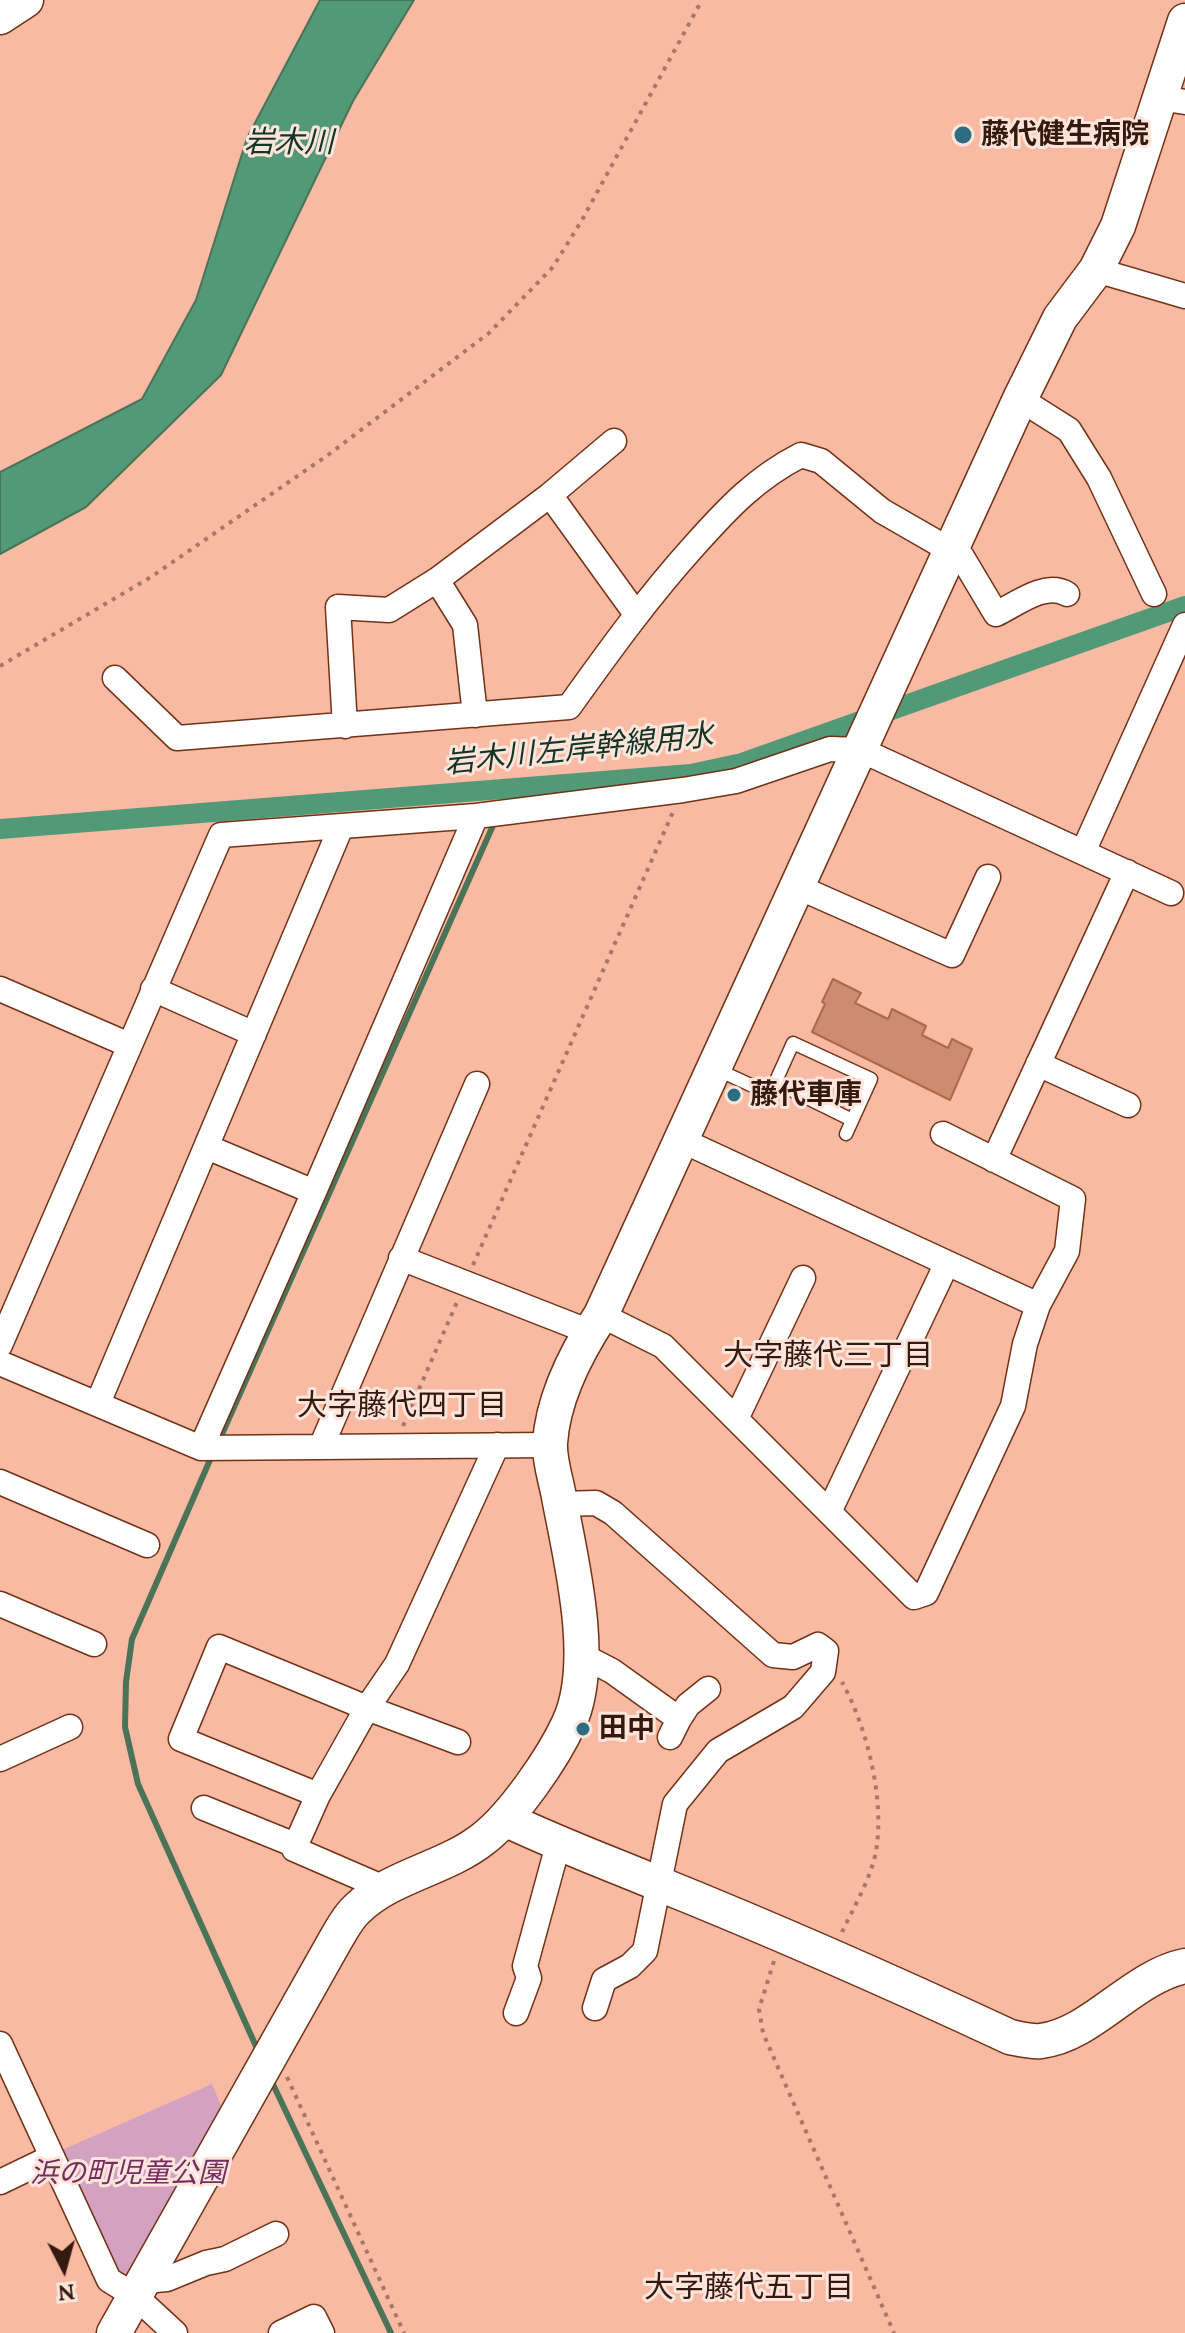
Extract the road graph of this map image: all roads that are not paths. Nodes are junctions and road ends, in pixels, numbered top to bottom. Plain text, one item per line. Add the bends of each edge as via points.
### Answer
1 (26, 0) edge
2 (0, 17) edge
3 (1185, 21) edge
4 (1172, 100) edge
5 (1096, 270) junction
6 (1185, 296) edge
7 (1020, 399) junction
8 (614, 441) dead end
9 (550, 495) junction
10 (951, 551) junction
11 (437, 580) junction
12 (1067, 594) dead end
13 (1154, 594) dead end
14 (636, 614) junction
15 (1185, 625) edge
16 (115, 678) dead end
17 (475, 715) junction
18 (872, 725) junction
19 (345, 726) junction
20 (476, 816) junction
21 (341, 827) junction
22 (1083, 852) junction
23 (1127, 872) junction
24 (988, 877) dead end
25 (798, 887) junction
26 (1171, 893) dead end
27 (0, 989) edge
28 (153, 989) junction
29 (254, 1034) junction
30 (129, 1045) junction
31 (1038, 1064) junction
32 (714, 1068) junction
33 (775, 1082) junction
34 (477, 1084) dead end
35 (1113, 1106) dead end
36 (852, 1120) junction
37 (846, 1134) dead end
38 (943, 1134) dead end
39 (681, 1140) junction
40 (207, 1147) junction
41 (994, 1160) junction
42 (314, 1192) junction
43 (401, 1258) junction
44 (947, 1263) junction
45 (803, 1278) dead end
46 (1038, 1305) junction
47 (595, 1324) junction
48 (0, 1345) edge
49 (0, 1363) edge
50 (98, 1403) junction
51 (736, 1419) junction
52 (497, 1445) junction
53 (549, 1445) junction
54 (321, 1447) junction
55 (212, 1448) junction
56 (0, 1482) edge
57 (560, 1504) junction
58 (829, 1512) junction
59 (147, 1545) dead end
60 (0, 1604) edge
61 (94, 1644) dead end
62 (581, 1655) junction
63 (708, 1689) dead end
64 (367, 1708) junction
65 (70, 1727) dead end
66 (458, 1742) dead end
67 (0, 1759) edge
68 (318, 1795) junction
69 (204, 1808) dead end
70 (505, 1819) junction
71 (295, 1845) junction
72 (558, 1845) junction
73 (657, 1883) junction
74 (384, 1888) junction
75 (1185, 1966) edge
76 (595, 2008) dead end
77 (516, 2013) dead end
78 (0, 2044) edge
79 (8, 2083) edge
80 (52, 2157) junction
81 (0, 2182) edge
82 (276, 2234) dead end
83 (139, 2288) junction
84 (114, 2333) edge
85 (175, 2333) edge
86 (281, 2333) edge
87 (322, 2333) edge

1 - 2 street
3 - 4 street
4 - 5 street
5 - 6 street
5 - 7 street via 1060,318
7 - 10 street
7 - 13 street via 1069,430 1099,478
8 - 9 street
9 - 11 street
9 - 14 street
10 - 12 street via 962,557 996,614 1048,589
10 - 14 street via 882,511 821,461 801,455 734,500
10 - 18 street
11 - 17 street via 465,625
11 - 19 street via 389,610 338,607
14 - 17 street via 569,707
15 - 22 street
16 - 19 street via 177,738
17 - 19 street
18 - 20 street via 830,749 736,781
18 - 22 street
18 - 25 street
20 - 21 street
20 - 42 street
21 - 28 street via 221,835
21 - 29 street
22 - 23 street
23 - 26 street
23 - 31 street
24 - 25 street via 952,955
25 - 32 street
27 - 30 street
28 - 29 street
28 - 30 street
29 - 40 street
30 - 48 street
31 - 35 street
31 - 41 street
32 - 33 lane via 770,1094
32 - 39 street
33 - 36 lane
33 - 36 lane via 793,1043 871,1079
34 - 43 street
36 - 37 lane
38 - 41 street
39 - 44 street
39 - 47 street
40 - 42 street
40 - 50 street
41 - 46 street via 1073,1199 1067,1251
42 - 55 street
43 - 47 street
43 - 54 street
44 - 46 street
44 - 58 street
45 - 51 street
46 - 58 street via 1013,1406 926,1593 914,1597
47 - 51 street via 663,1346
47 - 53 street via 559,1395
49 - 50 street
50 - 55 street
51 - 58 street
52 - 53 street
52 - 54 street
52 - 64 street via 397,1664
53 - 57 street
54 - 55 street
56 - 59 street
57 - 62 street via 578,1593
57 - 73 street via 596,1503 613,1513 773,1655 793,1657 818,1645 826,1651 823,1672 793,1707 718,1751 675,1804
60 - 61 street
62 - 63 street via 612,1671 674,1728 688,1705
62 - 70 street via 577,1702 569,1724
64 - 66 street
64 - 68 street
64 - 68 street via 219,1647 181,1739
65 - 67 street
68 - 71 street
69 - 71 street
70 - 72 street
70 - 74 street via 456,1856
71 - 74 street via 294,1849
72 - 73 street
72 - 77 street via 525,1966 529,1978
73 - 75 street via 1010,2037 1039,2042 1067,2034 1164,1970
73 - 76 street via 645,1951 604,1980
74 - 83 street via 355,1910 336,1939
78 - 79 street
79 - 80 street
80 - 81 street
80 - 83 street via 109,2280
82 - 83 street via 225,2259
83 - 84 street
83 - 85 street
86 - 87 street via 314,2317

